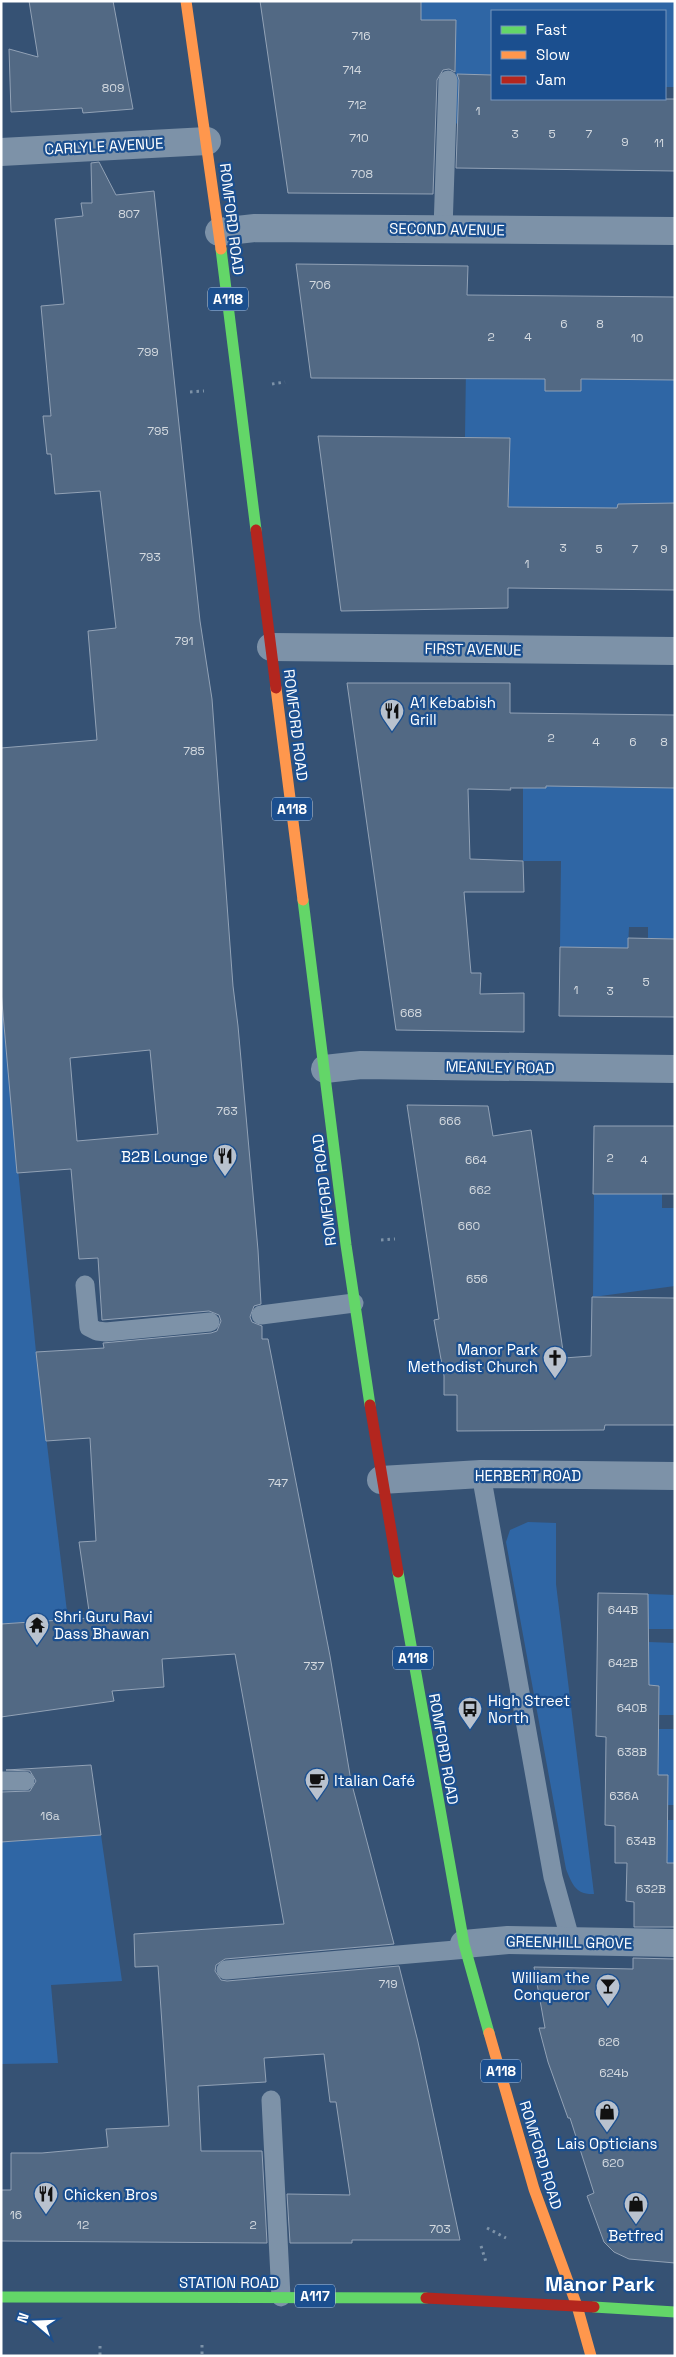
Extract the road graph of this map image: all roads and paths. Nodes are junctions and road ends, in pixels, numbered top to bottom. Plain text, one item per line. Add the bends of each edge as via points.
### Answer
1 (186, 1) edge
2 (448, 80) dead end
3 (207, 141) junction
4 (1, 152) edge
5 (443, 229) junction
6 (219, 232) junction
7 (675, 232) edge
8 (285, 382) dead end
9 (272, 384) dead end
10 (208, 390) dead end
11 (190, 392) dead end
12 (271, 647) junction
13 (675, 651) edge
14 (325, 1069) junction
15 (675, 1069) edge
16 (395, 1239) dead end
17 (381, 1240) dead end
18 (85, 1286) dead end
19 (354, 1303) junction
20 (261, 1315) dead end
21 (210, 1322) dead end
22 (481, 1474) junction
23 (675, 1476) edge
24 (380, 1480) junction
25 (1, 1781) edge
26 (25, 1781) dead end
27 (571, 1942) junction
28 (675, 1943) edge
29 (465, 1947) junction
30 (226, 1970) dead end
31 (272, 2100) dead end
32 (487, 2228) dead end
33 (506, 2238) dead end
34 (481, 2246) dead end
35 (486, 2262) dead end
36 (1, 2297) edge
37 (281, 2297) junction
38 (577, 2306) junction
39 (675, 2312) edge
40 (100, 2346) dead end
41 (202, 2346) dead end
42 (100, 2356) edge
43 (202, 2356) edge
44 (592, 2356) edge

1 - 3 main road, ROMFORD ROAD / A118
2 - 5 lane
3 - 4 street, CARLYLE AVENUE
3 - 6 main road, ROMFORD ROAD / A118
5 - 6 street, SECOND AVENUE via 255,228
5 - 7 street, SECOND AVENUE
6 - 12 main road, ROMFORD ROAD / A118
8 - 9 path
10 - 11 path
12 - 13 street, FIRST AVENUE
12 - 14 main road, ROMFORD ROAD / A118
14 - 15 street, MEANLEY ROAD via 360,1065
14 - 19 main road, ROMFORD ROAD / A118
16 - 17 path
18 - 21 lane via 89,1327 97,1331
19 - 20 lane
19 - 24 main road, ROMFORD ROAD / A118
22 - 23 street, HERBERT ROAD
22 - 24 street, HERBERT ROAD
22 - 27 lane via 553,1877
24 - 29 main road, ROMFORD ROAD / A118
25 - 26 lane
27 - 28 street, GREENHILL GROVE
27 - 29 street, GREENHILL GROVE via 508,1940
29 - 30 lane
29 - 38 main road, ROMFORD ROAD / A118 via 534,2189
31 - 37 lane
32 - 33 path
34 - 35 path
36 - 37 main road, STATION ROAD / A117
37 - 38 main road, STATION ROAD / A117 via 441,2298
38 - 39 main road, A117
38 - 44 main road, ROMFORD ROAD / A118
40 - 42 path
41 - 43 path

